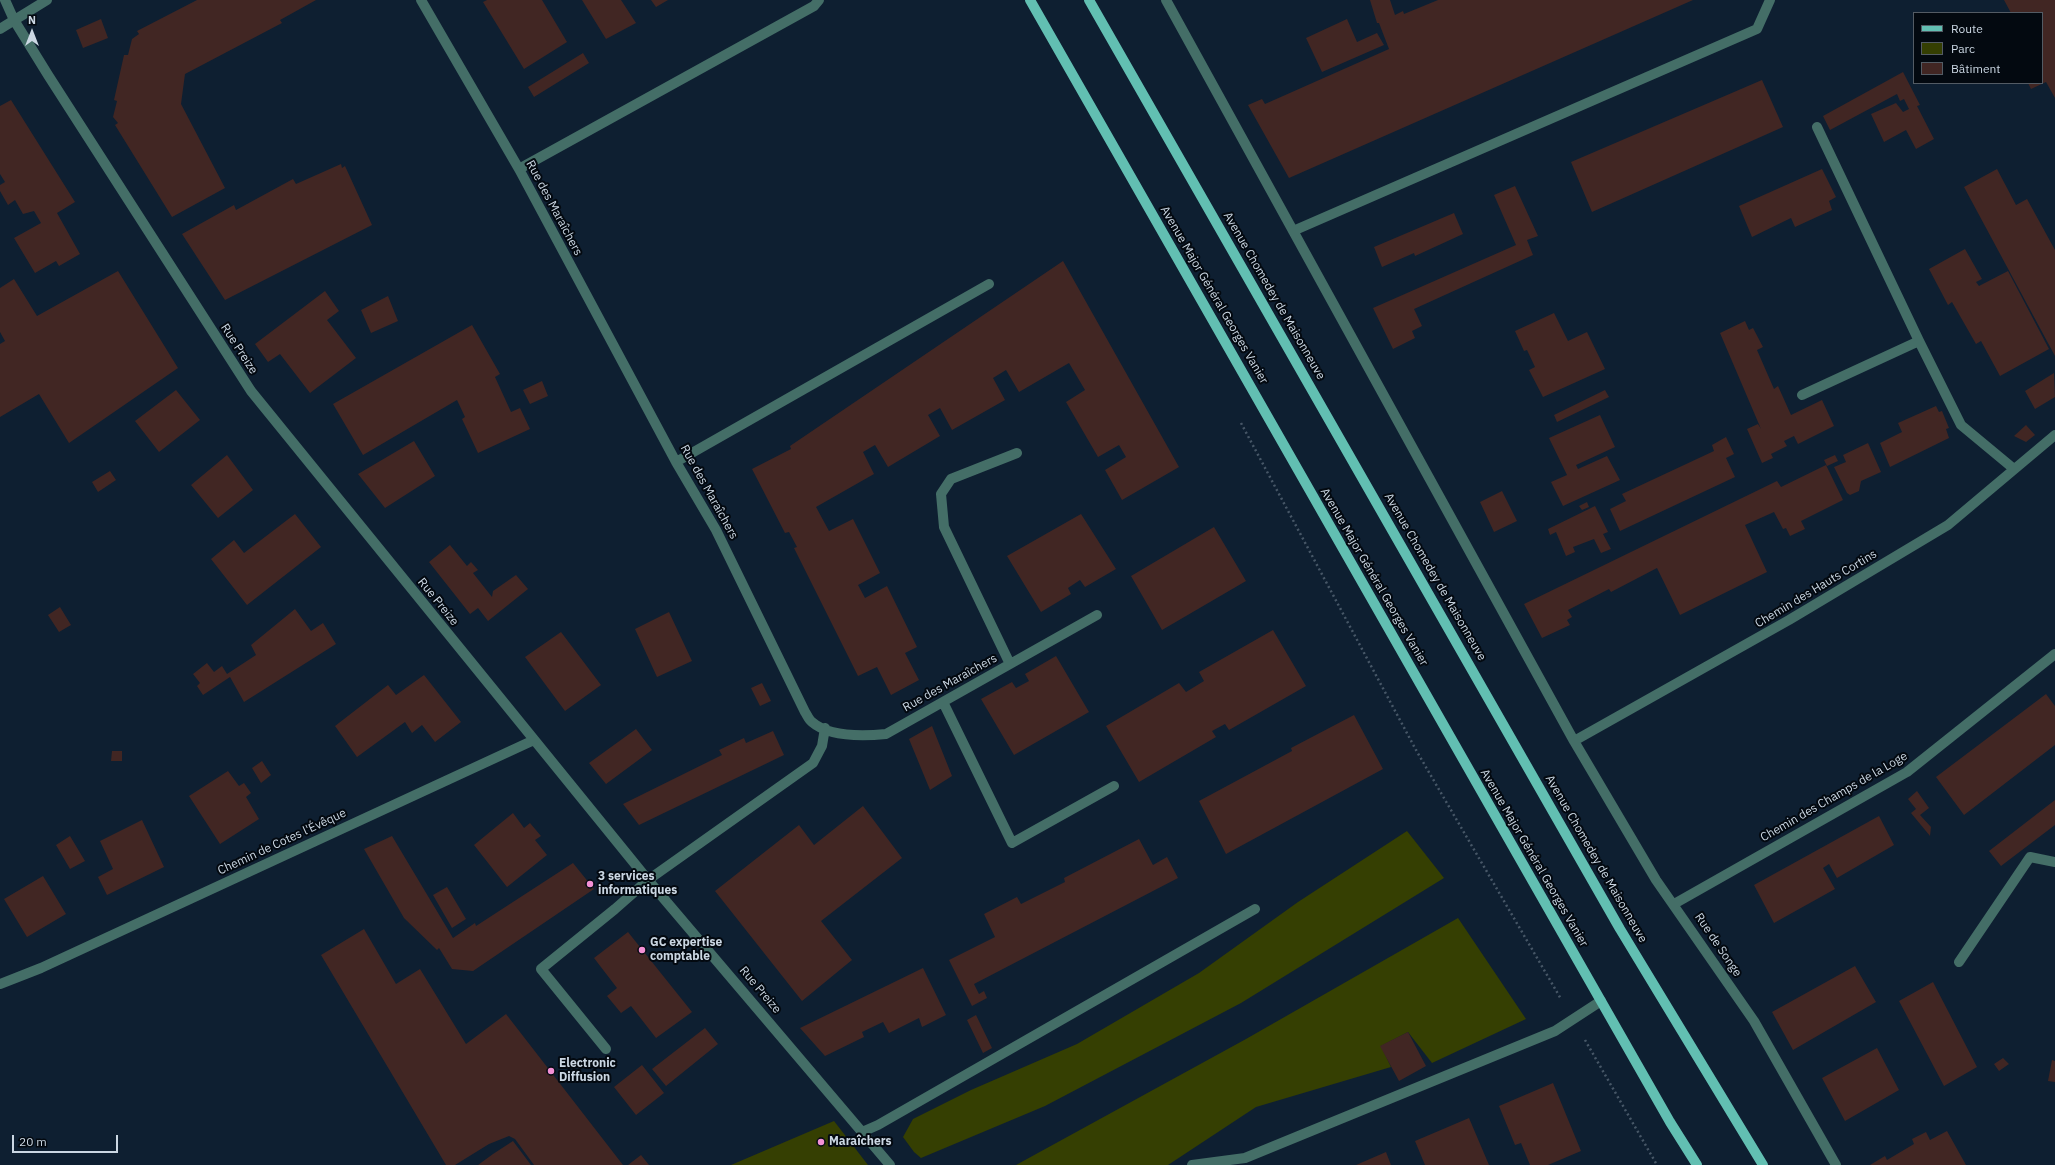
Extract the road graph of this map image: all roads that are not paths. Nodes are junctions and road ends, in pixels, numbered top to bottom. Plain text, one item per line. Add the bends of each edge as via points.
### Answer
1 (5, 0) edge
2 (46, 0) edge
3 (421, 0) edge
4 (819, 0) edge
5 (1030, 0) edge
6 (1089, 0) edge
7 (1166, 0) edge
8 (1770, 0) edge
9 (14, 20) junction
10 (0, 29) edge
11 (1818, 127) dead end
12 (519, 169) junction
13 (1293, 231) junction
14 (989, 284) dead end
15 (1919, 341) junction
16 (1802, 395) dead end
17 (2055, 435) edge
18 (1017, 453) dead end
19 (676, 462) junction
20 (2014, 470) junction
21 (1097, 615) dead end
22 (2055, 654) edge
23 (1010, 664) junction
24 (943, 702) junction
25 (825, 728) junction
26 (534, 740) junction
27 (1574, 741) junction
28 (1114, 786) dead end
29 (2055, 862) edge
30 (648, 880) junction
31 (1674, 904) junction
32 (1255, 909) dead end
33 (1959, 962) dead end
34 (0, 984) edge
35 (1601, 1001) junction
36 (606, 1049) dead end
37 (862, 1132) junction
38 (890, 1165) edge
39 (1192, 1165) edge
40 (1697, 1165) edge
41 (1763, 1165) edge
42 (1836, 1165) edge

1 - 9 street, Rue Preize
2 - 9 street
3 - 12 street, Rue des Maraîchers
4 - 12 street via 814,6
5 - 35 main road, Avenue Major Général Georges Vanier
6 - 41 main road, Avenue Chomedey de Maisonneuve via 1620,929
7 - 13 street
8 - 13 street via 1757,29
9 - 10 street
9 - 26 street, Rue Preize via 251,392
11 - 15 street
12 - 19 street, Rue des Maraîchers
13 - 27 street
14 - 19 street
15 - 16 street
15 - 20 street via 1961,425
17 - 20 street, Chemin des Hauts Cortins
18 - 23 street via 951,479 941,494 944,527
19 - 25 street, Rue des Maraîchers via 716,530 805,712 812,722
20 - 27 street, Chemin des Hauts Cortins via 1948,525 1790,620
21 - 23 street, Rue des Maraîchers
22 - 31 street, Chemin des Champs de la Loge via 1907,772
23 - 24 street, Rue des Maraîchers
24 - 25 street, Rue des Maraîchers via 886,734 862,736
24 - 28 street via 1012,843
25 - 30 street via 822,746 813,763
26 - 30 street, Rue Preize
26 - 34 street, Chemin de Cotes l'Évêque via 41,968
27 - 31 street, Rue de Songe via 1656,880
29 - 33 street via 2030,857
30 - 36 street via 541,969
30 - 37 street, Rue Preize
31 - 42 street, Rue de Songe via 1754,1021
32 - 37 street
35 - 39 street via 1555,1031 1245,1158
35 - 40 main road, Avenue Major Général Georges Vanier
37 - 38 street, Rue Preize

